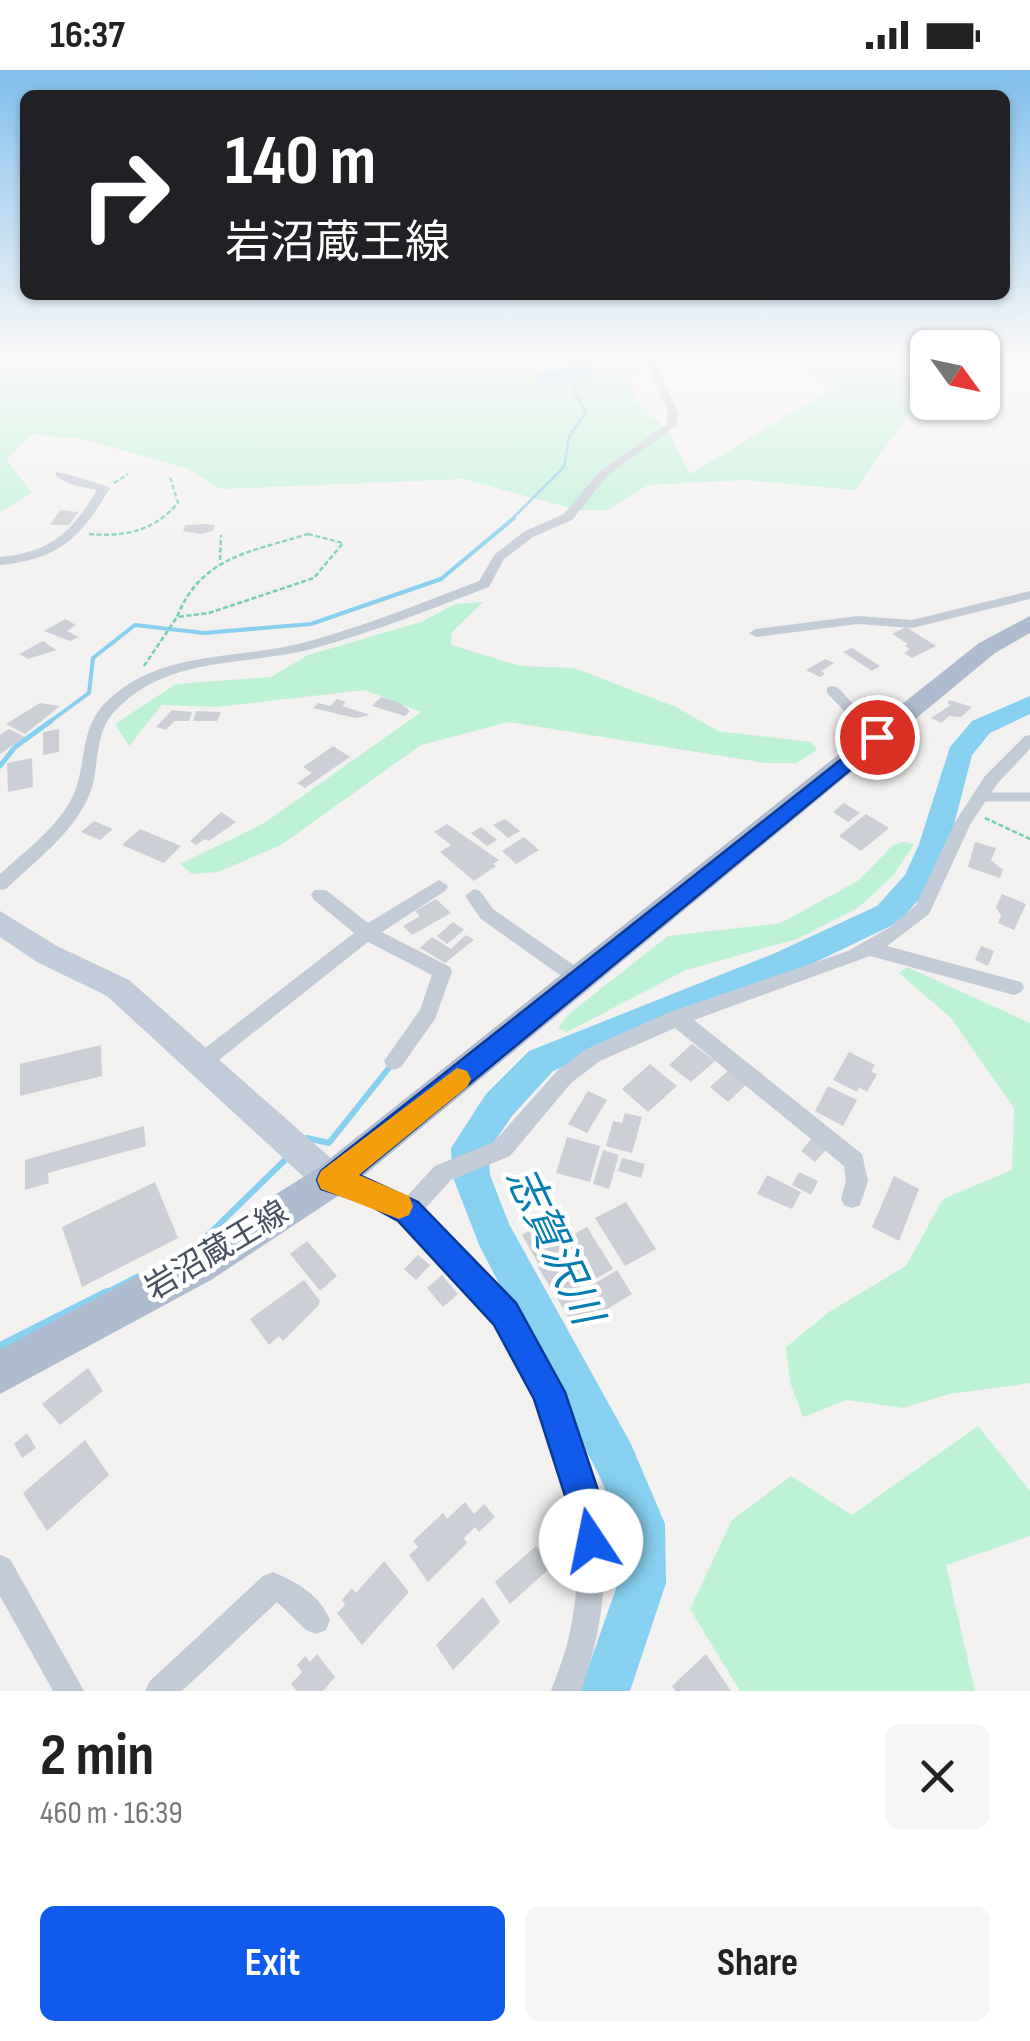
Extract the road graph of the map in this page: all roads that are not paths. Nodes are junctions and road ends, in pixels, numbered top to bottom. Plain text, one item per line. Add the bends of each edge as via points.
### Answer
1 (661, 433) edge
2 (60, 474) dead end
3 (0, 561) edge
4 (1030, 596) edge
5 (1030, 624) edge
6 (756, 633) dead end
7 (832, 690) dead end
8 (877, 737) junction
9 (1028, 745) edge
10 (979, 797) junction
11 (1030, 797) edge
12 (0, 884) edge
13 (439, 886) dead end
14 (320, 895) dead end
15 (474, 896) dead end
16 (0, 922) edge
17 (366, 933) junction
18 (870, 949) junction
19 (581, 980) junction
20 (1014, 987) dead end
21 (677, 1018) junction
22 (203, 1061) junction
23 (394, 1061) dead end
24 (331, 1180) junction
25 (852, 1198) dead end
26 (408, 1211) junction
27 (0, 1373) edge
28 (0, 1569) edge
29 (316, 1620) dead end
30 (68, 1691) edge
31 (160, 1691) edge
32 (566, 1691) edge

1 - 12 street via 604,473 568,517 499,557 484,584 288,650 172,664 137,686 98,724 78,802
2 - 3 street via 104,488 78,533 25,559
4 - 6 street via 912,624 858,620
5 - 8 main road, 岩沼蔵王線 via 987,648
7 - 8 street
8 - 19 main road, 岩沼蔵王線
9 - 10 street
10 - 11 lane
10 - 18 street via 923,909
13 - 17 street
14 - 17 street
15 - 19 street via 487,914
16 - 22 street via 118,988
17 - 22 street
17 - 23 street via 443,972 428,1013
18 - 20 street
18 - 21 street
19 - 24 main road, 岩沼蔵王線
21 - 25 street via 854,1161 858,1180
21 - 26 street via 579,1064 502,1149 429,1183
22 - 24 street
24 - 26 street via 372,1191
24 - 27 main road, 岩沼蔵王線 via 196,1266
26 - 32 street via 505,1314 548,1392 562,1433 591,1541 588,1612
28 - 30 street
29 - 31 street via 292,1594 273,1586

